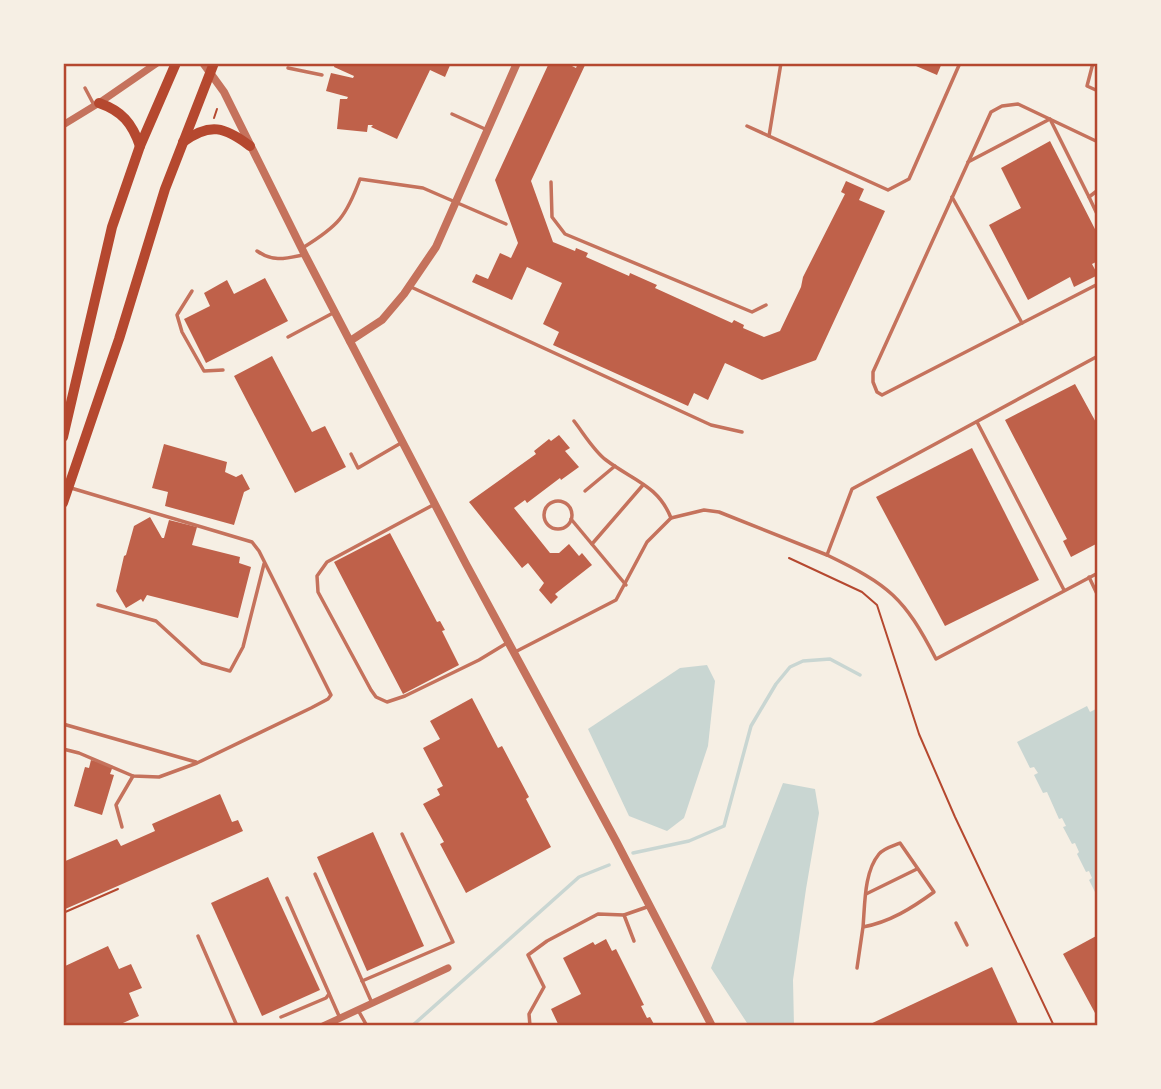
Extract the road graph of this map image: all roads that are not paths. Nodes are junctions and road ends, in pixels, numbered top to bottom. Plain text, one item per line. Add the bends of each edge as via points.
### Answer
1 (158, 63) edge
2 (176, 63) edge
3 (517, 63) edge
4 (781, 63) edge
5 (960, 63) edge
6 (1093, 63) edge
7 (209, 66) edge
8 (288, 68) dead end
9 (322, 75) dead end
10 (85, 88) dead end
11 (1098, 91) edge
12 (97, 104) junction
13 (453, 114) dead end
14 (1050, 119) junction
15 (63, 125) edge
16 (747, 126) dead end
17 (487, 130) junction
18 (769, 136) junction
19 (183, 142) junction
20 (1098, 142) edge
21 (139, 146) junction
22 (250, 146) junction
23 (968, 162) junction
24 (551, 182) dead end
25 (1098, 190) edge
26 (951, 197) junction
27 (1089, 197) junction
28 (454, 202) junction
29 (1098, 216) edge
30 (506, 224) dead end
31 (257, 251) dead end
32 (303, 251) junction
33 (1098, 284) edge
34 (410, 286) junction
35 (192, 291) dead end
36 (766, 305) dead end
37 (335, 312) junction
38 (1022, 323) junction
39 (288, 337) dead end
40 (350, 341) junction
41 (1098, 356) edge
42 (223, 370) dead end
43 (574, 421) dead end
44 (977, 422) junction
45 (742, 432) dead end
46 (63, 437) edge
47 (403, 442) junction
48 (351, 454) dead end
49 (615, 466) junction
50 (643, 484) junction
51 (68, 487) junction
52 (585, 491) dead end
53 (63, 503) edge
54 (435, 504) junction
55 (671, 518) junction
56 (571, 519) junction
57 (592, 544) junction
58 (827, 555) junction
59 (265, 562) junction
60 (1098, 573) edge
61 (1089, 578) junction
62 (626, 585) junction
63 (1064, 590) junction
64 (1098, 596) edge
65 (98, 605) dead end
66 (508, 642) junction
67 (514, 653) junction
68 (63, 724) edge
69 (63, 749) edge
70 (197, 763) junction
71 (132, 776) junction
72 (122, 827) dead end
73 (402, 834) dead end
74 (918, 869) junction
75 (315, 874) dead end
76 (866, 894) junction
77 (287, 898) dead end
78 (649, 906) junction
79 (624, 915) junction
80 (956, 923) dead end
81 (863, 927) junction
82 (198, 936) dead end
83 (634, 941) dead end
84 (967, 946) dead end
85 (448, 968) dead end
86 (857, 968) dead end
87 (362, 981) junction
88 (329, 994) junction
89 (372, 1003) junction
90 (358, 1010) junction
91 (281, 1017) dead end
92 (340, 1018) junction
93 (237, 1026) edge
94 (323, 1026) edge
95 (367, 1026) edge
96 (530, 1026) edge
97 (712, 1026) edge

1 - 12 street
2 - 21 highway
3 - 17 street
4 - 18 lane
5 - 18 lane via 909,179 888,190
6 - 11 lane via 1087,86
7 - 19 highway
7 - 22 street
8 - 9 lane
10 - 12 lane
12 - 15 street
12 - 21 highway via 123,115
13 - 17 lane
14 - 20 lane
14 - 23 lane
14 - 23 lane via 1018,104 1002,106 991,112
14 - 27 lane
16 - 18 lane
17 - 28 street
19 - 22 highway via 198,132 216,129 229,131
19 - 51 highway
21 - 46 highway via 112,227
22 - 32 street
23 - 26 lane
24 - 36 lane via 552,217 565,234 752,312
25 - 27 lane
26 - 38 lane
26 - 38 lane via 873,372 877,393 882,395
27 - 29 lane
28 - 30 lane
28 - 32 lane via 423,188 360,180 349,209
28 - 34 street via 436,247
31 - 32 lane via 282,260
32 - 37 street
33 - 38 lane
34 - 40 street via 382,320
34 - 45 lane via 711,425
35 - 42 lane via 177,315 182,332 204,370
37 - 39 lane
37 - 40 street
40 - 47 street
41 - 44 lane
43 - 49 lane
44 - 58 lane via 852,489
44 - 63 lane
47 - 48 lane via 358,468
47 - 54 street
49 - 50 lane
49 - 52 lane
50 - 55 lane via 654,491
50 - 57 lane
51 - 53 highway
51 - 59 lane via 251,542
54 - 66 street
54 - 66 lane via 327,562 317,576 318,592 376,696 387,702
55 - 58 lane via 704,510 719,512
55 - 62 lane via 647,542
56 - 56 lane via 569,506 562,501 552,502 544,513 552,528 562,529
56 - 57 lane
57 - 62 lane
58 - 63 lane via 869,575 900,600 936,659
59 - 65 lane via 243,647 230,671 202,663 156,621
59 - 70 lane via 331,695
60 - 61 lane
61 - 63 lane
61 - 64 lane
62 - 67 lane via 616,600
66 - 67 street
67 - 78 street
68 - 70 lane
69 - 71 lane
70 - 71 lane via 159,777
71 - 72 lane via 116,805
73 - 87 lane via 453,942
74 - 76 lane
74 - 76 lane via 900,843 881,851
74 - 81 lane via 934,892 912,909
75 - 87 lane
76 - 81 lane
77 - 88 lane
78 - 79 lane
78 - 97 street
79 - 83 lane
79 - 96 lane via 598,914 528,955 544,986 529,1014
80 - 84 lane
81 - 86 lane
82 - 93 lane
85 - 89 street
87 - 89 lane
88 - 91 lane
88 - 92 lane
89 - 90 street
90 - 92 street
90 - 95 lane
92 - 94 street

